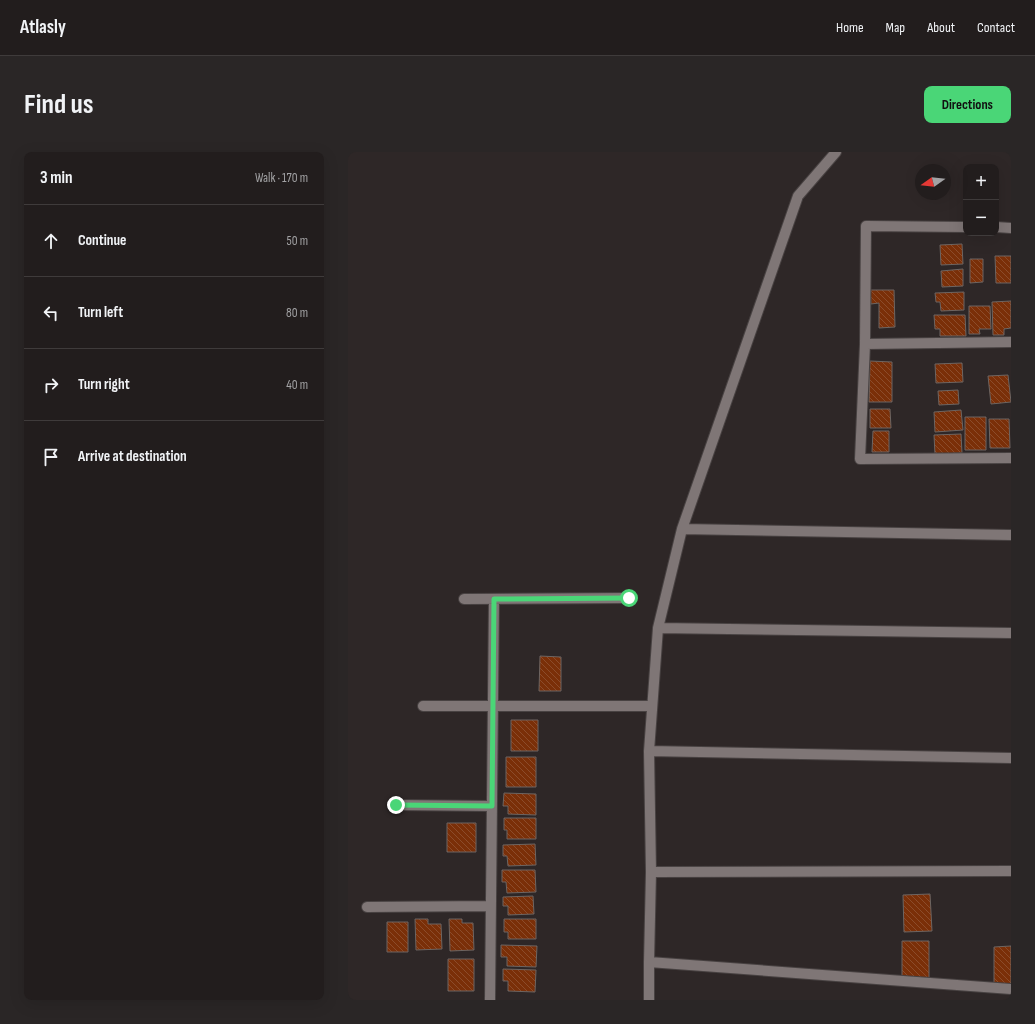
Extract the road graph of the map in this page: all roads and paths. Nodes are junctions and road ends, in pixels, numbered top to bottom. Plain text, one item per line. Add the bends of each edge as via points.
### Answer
1 (836, 152) edge
2 (963, 227) edge
3 (999, 227) edge
4 (1011, 228) edge
5 (1011, 342) edge
6 (865, 344) junction
7 (1011, 458) edge
8 (682, 529) junction
9 (1011, 535) edge
10 (629, 598) dead end
11 (464, 599) dead end
12 (494, 599) junction
13 (658, 628) junction
14 (1011, 633) edge
15 (424, 706) dead end
16 (493, 706) junction
17 (652, 706) junction
18 (649, 751) junction
19 (1011, 758) edge
20 (396, 805) dead end
21 (492, 806) junction
22 (1011, 871) edge
23 (651, 872) junction
24 (491, 906) junction
25 (367, 907) dead end
26 (649, 962) junction
27 (1011, 989) edge
28 (490, 1000) edge
29 (649, 1000) edge

1 - 8 street via 798,196
2 - 6 street via 866,226
3 - 4 street
5 - 6 street
6 - 7 street via 860,459
8 - 9 street
8 - 13 street
10 - 12 street
11 - 12 street
12 - 16 street
13 - 14 street
13 - 17 street
15 - 16 street
16 - 17 street
16 - 21 street
17 - 18 street
18 - 19 street
18 - 23 street
20 - 21 street
21 - 24 street
22 - 23 street
23 - 26 street
24 - 25 street
24 - 28 street
26 - 27 street
26 - 29 street

